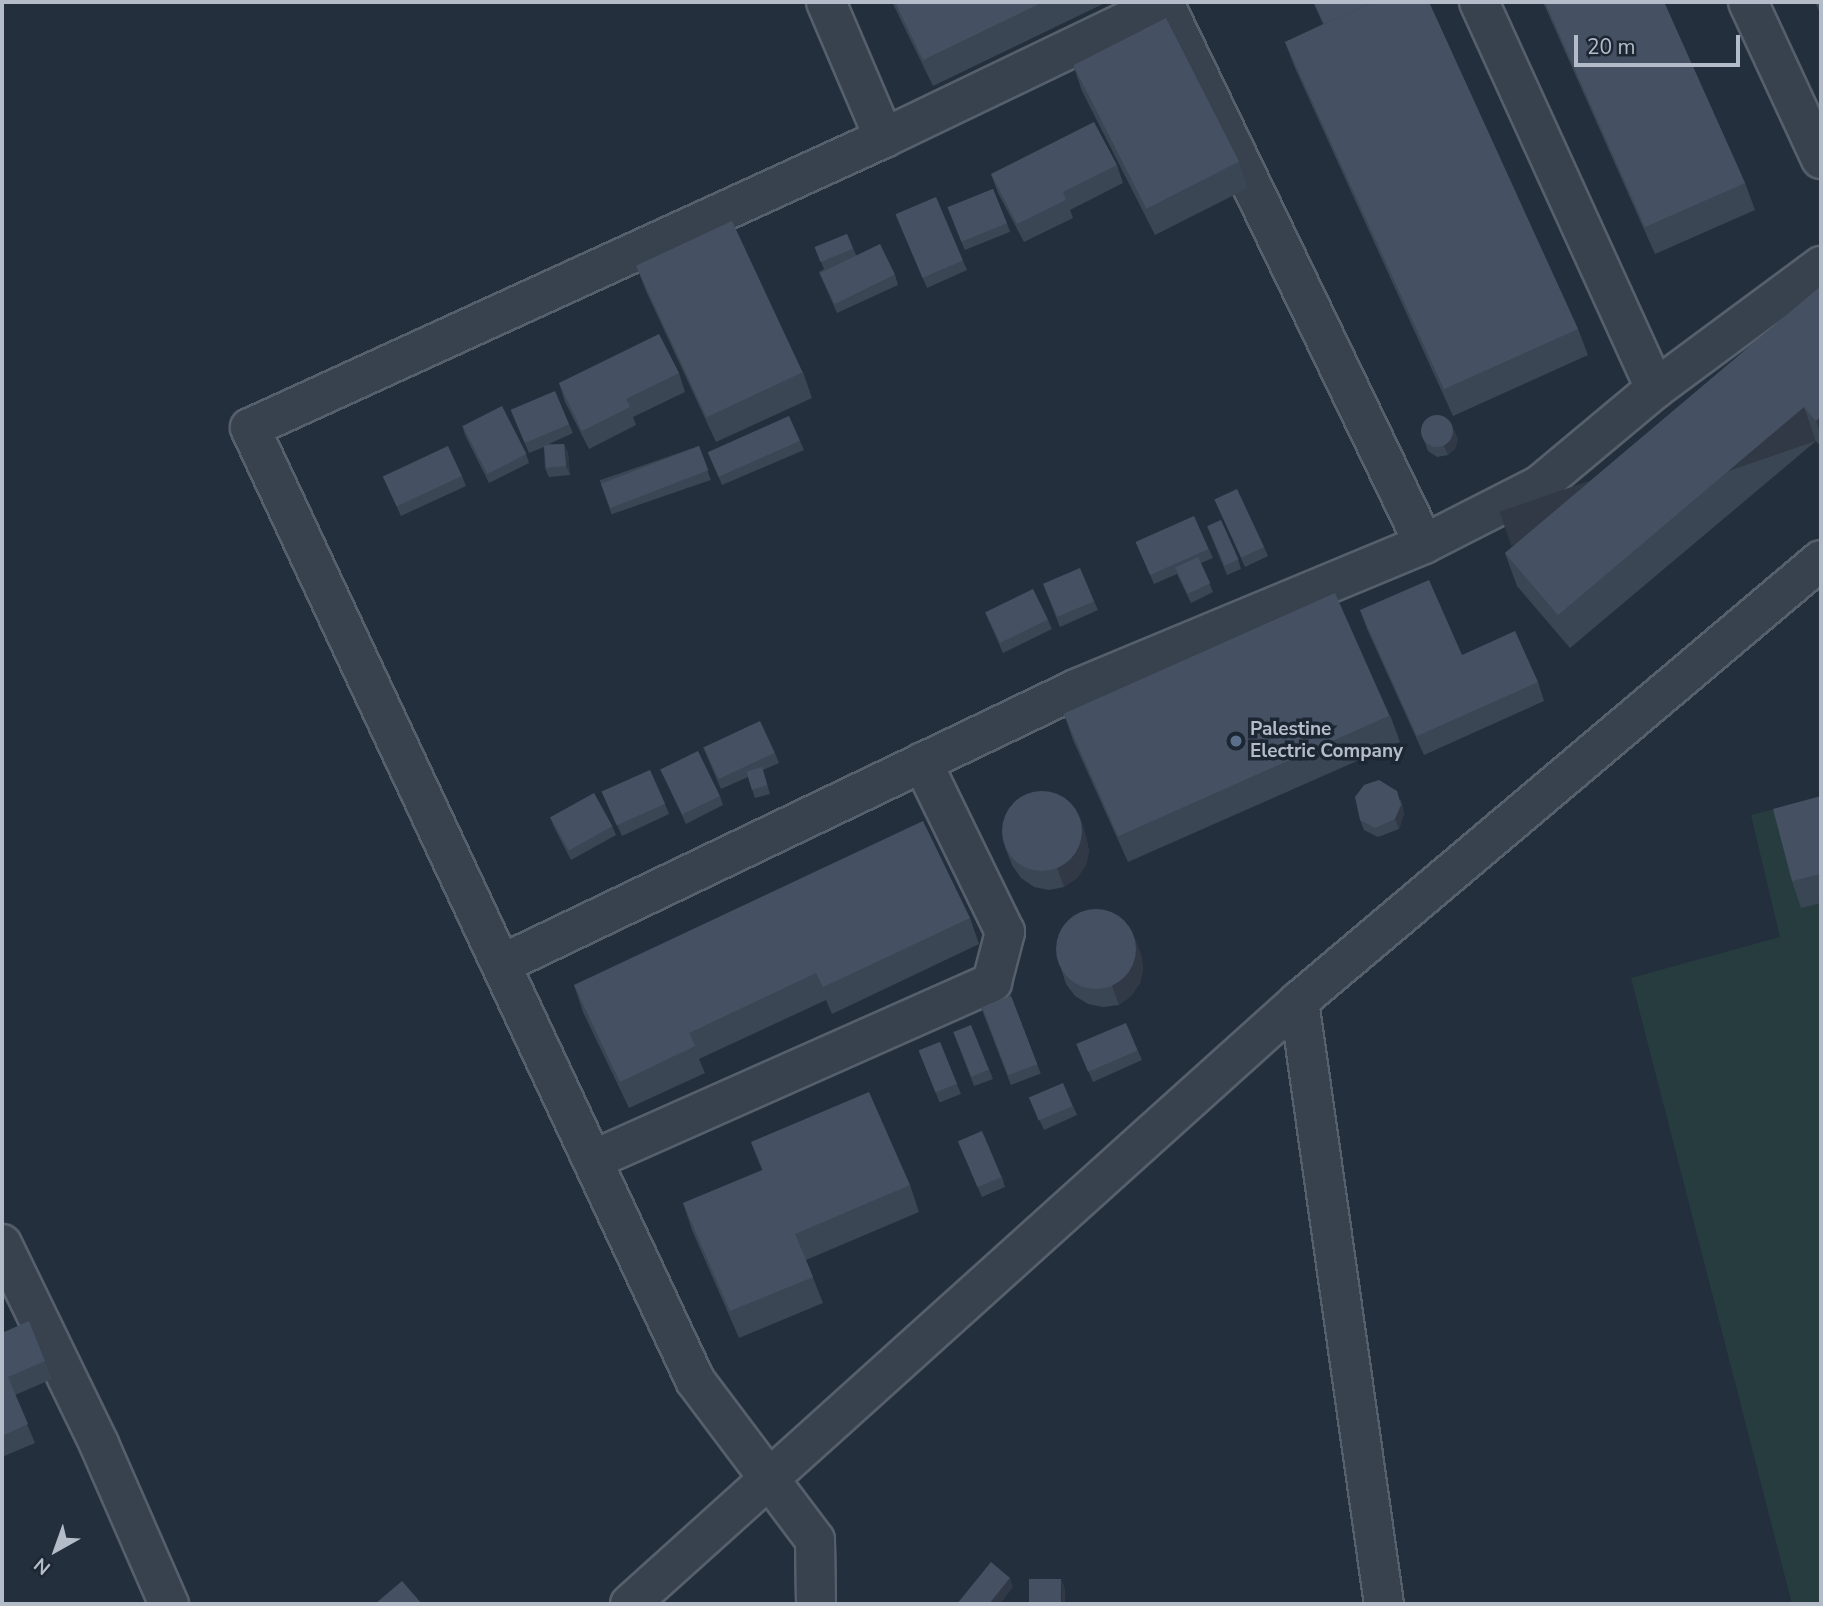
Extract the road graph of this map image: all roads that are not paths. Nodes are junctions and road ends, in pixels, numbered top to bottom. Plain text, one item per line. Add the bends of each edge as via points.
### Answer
1 (826, 2) edge
2 (1165, 2) edge
3 (1479, 2) edge
4 (1748, 2) edge
5 (884, 138) junction
6 (1821, 159) edge
7 (1821, 266) edge
8 (1655, 389) junction
9 (1424, 544) junction
10 (1821, 560) edge
11 (922, 762) junction
12 (502, 964) junction
13 (1299, 1000) junction
14 (593, 1160) junction
15 (2, 1244) edge
16 (770, 1477) junction
17 (169, 1604) edge
18 (630, 1604) edge
19 (816, 1604) edge
20 (1384, 1604) edge

1 - 5 street
2 - 5 street
2 - 9 street
3 - 8 street
4 - 6 street
5 - 12 street via 250,428
7 - 8 street
8 - 9 street via 1540,485
9 - 11 street via 1078,688
10 - 13 street
11 - 12 street
11 - 14 street via 1004,932 992,982
12 - 14 street
13 - 16 street
13 - 20 street
14 - 16 street via 695,1380
15 - 17 street via 99,1444
16 - 18 street
16 - 19 street via 815,1540

